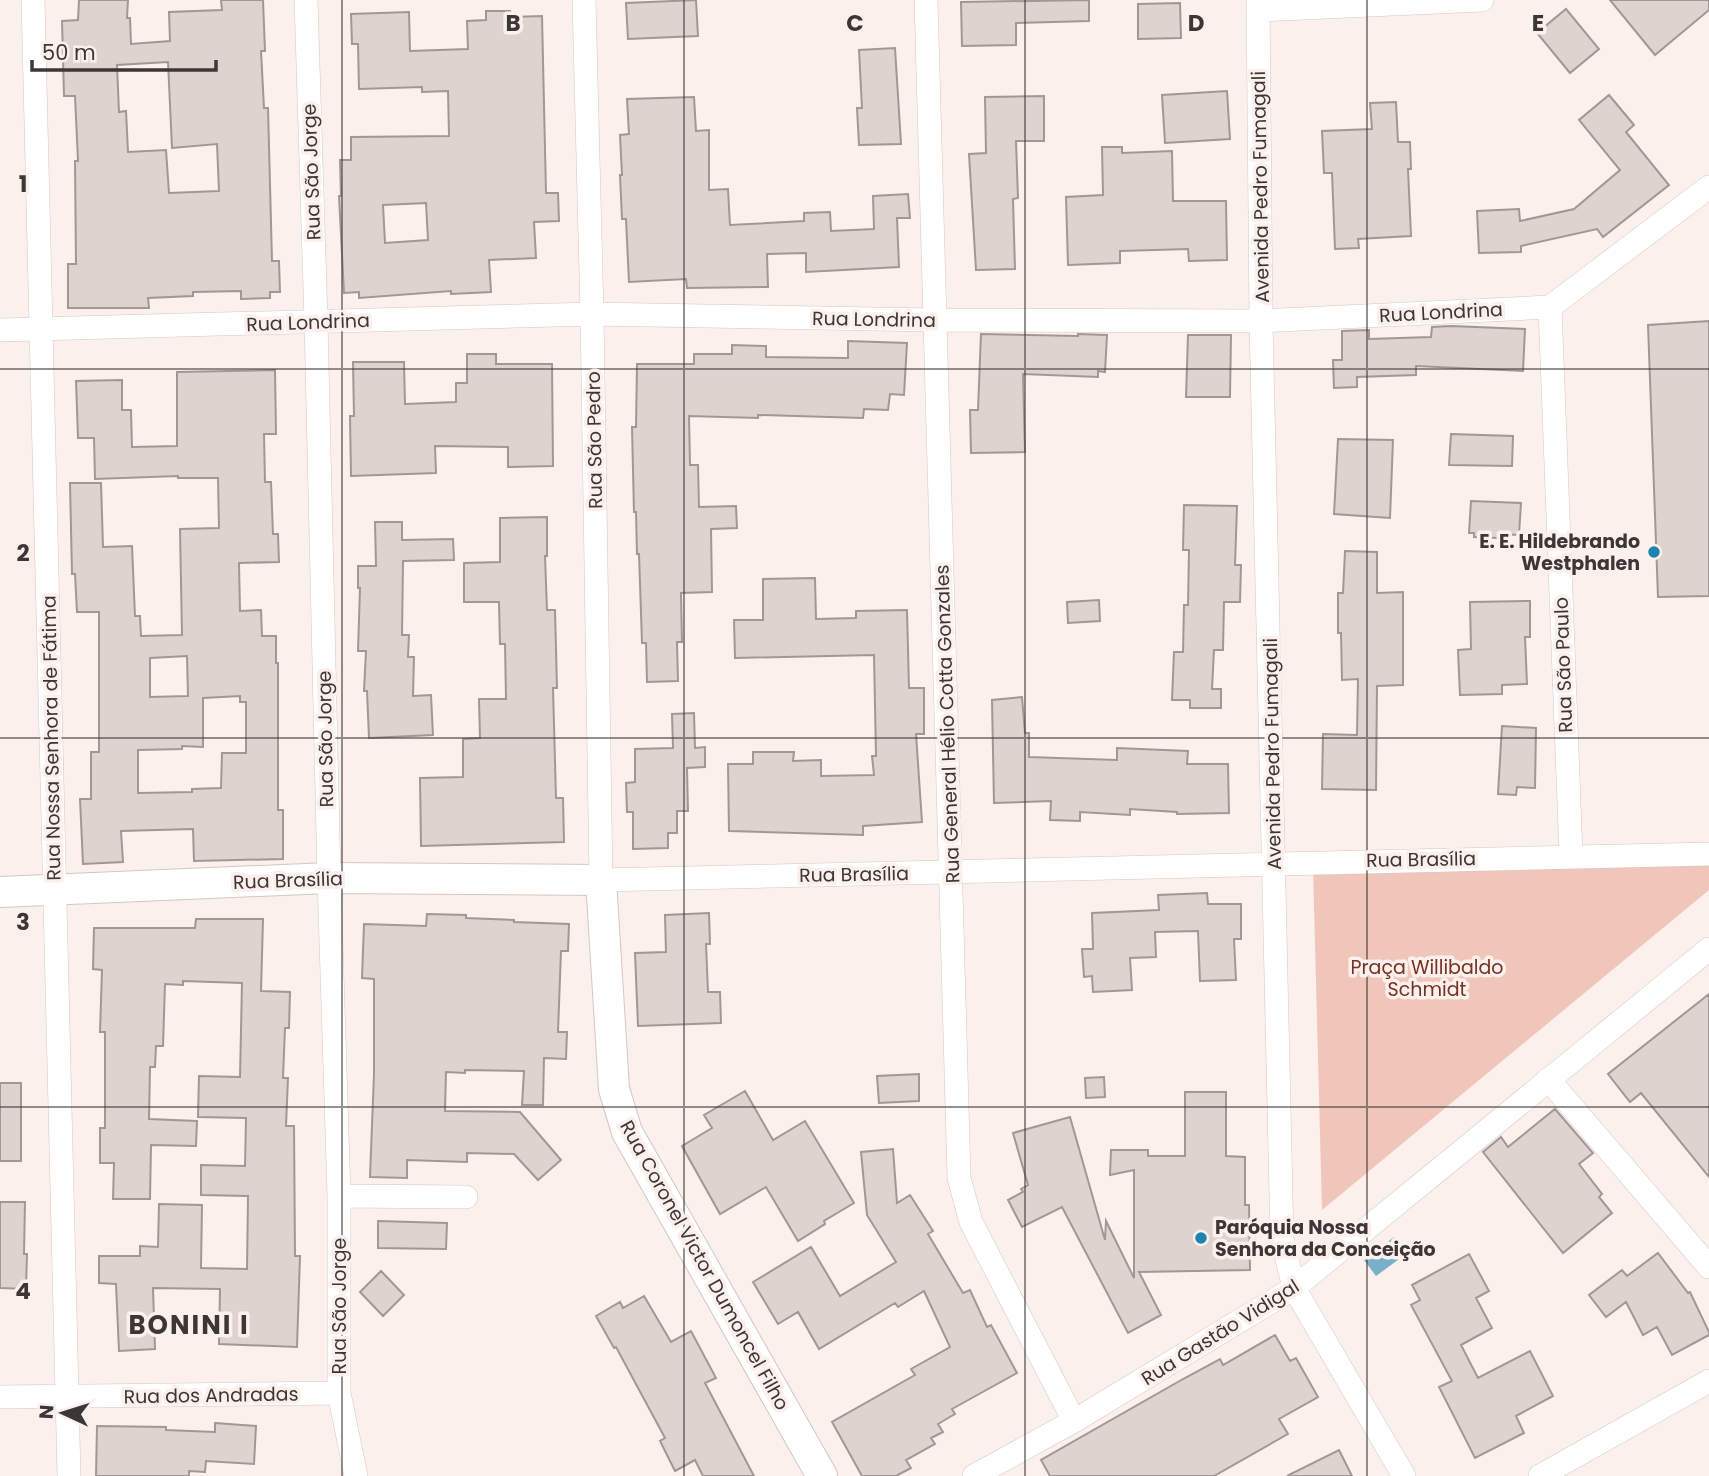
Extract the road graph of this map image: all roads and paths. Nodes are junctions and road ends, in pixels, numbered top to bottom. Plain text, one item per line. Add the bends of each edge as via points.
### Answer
1 (33, 0) edge
2 (306, 0) edge
3 (583, 0) edge
4 (926, 0) edge
5 (1482, 0) edge
6 (1258, 5) edge
7 (1709, 187) edge
8 (1550, 307) junction
9 (592, 314) junction
10 (933, 320) junction
11 (316, 321) junction
12 (1261, 321) junction
13 (41, 329) junction
14 (0, 330) edge
15 (1709, 854) edge
16 (1571, 856) junction
17 (1275, 863) junction
18 (952, 872) junction
19 (328, 878) junction
20 (601, 880) junction
21 (55, 891) junction
22 (0, 892) edge
23 (1709, 949) edge
24 (1548, 1079) junction
25 (339, 1196) junction
26 (466, 1197) dead end
27 (1709, 1267) edge
28 (1294, 1288) junction
29 (1709, 1381) edge
30 (338, 1393) junction
31 (67, 1396) junction
32 (0, 1397) edge
33 (1074, 1421) junction
34 (69, 1476) edge
35 (356, 1476) edge
36 (822, 1476) edge
37 (974, 1476) edge
38 (1404, 1476) edge
39 (1540, 1476) edge

1 - 13 street, Rua Nossa Senhora de Fátima
2 - 11 street, Rua São Jorge
3 - 9 street, Rua São Pedro
4 - 10 street, Rua General Hélio Cotta Gonzales
5 - 6 street
6 - 12 street, Avenida Pedro Fumagali
7 - 8 street
8 - 12 street, Rua Londrina
8 - 16 street, Rua São Paulo
9 - 10 street, Rua Londrina
9 - 11 street, Rua Londrina
9 - 20 street, Rua São Pedro
10 - 12 street, Rua Londrina
10 - 18 street, Rua General Hélio Cotta Gonzales
11 - 13 street, Rua Londrina
11 - 19 street, Rua São Jorge
12 - 17 street, Avenida Pedro Fumagali
13 - 14 street, Rua Londrina
13 - 21 street, Rua Nossa Senhora de Fátima
15 - 16 street, Rua Brasília
16 - 17 street, Rua Brasília
17 - 18 street, Rua Brasília
17 - 28 street, Avenida Pedro Fumagali via 1282,1238
18 - 20 street, Rua Brasília
18 - 33 street, Rua General Hélio Cotta Gonzales via 960,1178 971,1222
19 - 20 street, Rua Brasília
19 - 21 street, Rua Brasília
19 - 25 street, Rua São Jorge
20 - 36 street, Rua Coronel Victor Dumoncel Filho via 614,1089 627,1132
21 - 22 street, Rua Brasília
21 - 31 street, Rua Nossa Senhora de Fátima
23 - 24 street, Rua Gastão Vidigal
24 - 27 street
24 - 28 street, Rua Gastão Vidigal
25 - 26 street
25 - 30 street, Rua São Jorge
28 - 33 street, Rua Gastão Vidigal
28 - 38 street, Avenida Pedro Fumagali
29 - 39 street
30 - 31 street, Rua dos Andradas
30 - 35 street, Rua São Jorge
31 - 32 street, Rua dos Andradas
31 - 34 street, Rua Nossa Senhora de Fátima
33 - 37 street, Rua Gastão Vidigal

